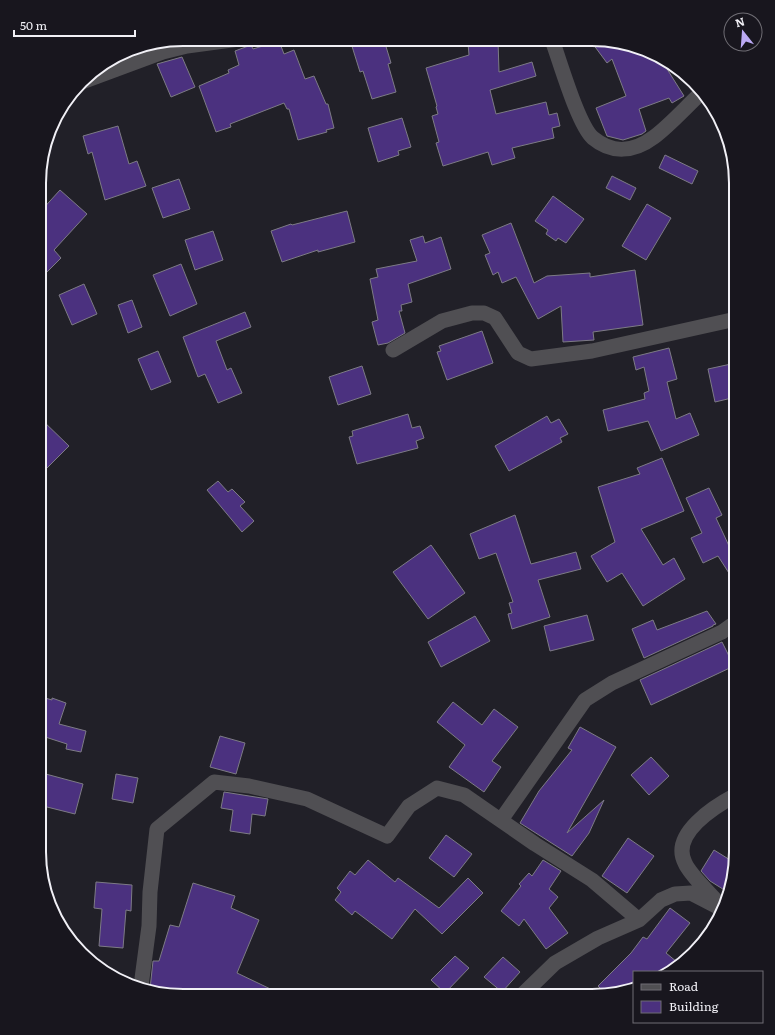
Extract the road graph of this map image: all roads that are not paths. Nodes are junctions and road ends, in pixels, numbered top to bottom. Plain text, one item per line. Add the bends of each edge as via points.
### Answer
1 (187, 46) edge
2 (554, 46) edge
3 (96, 77) edge
4 (698, 96) edge
5 (729, 321) edge
6 (393, 350) dead end
7 (729, 627) edge
8 (729, 799) edge
9 (501, 820) junction
10 (718, 905) edge
11 (718, 906) edge
12 (639, 920) junction
13 (141, 982) edge
14 (528, 989) edge

1 - 3 street via 162,52
2 - 4 street via 577,112 592,137 615,150 637,147 654,137
5 - 6 street via 592,351 531,359 518,353 495,318 484,313 472,313 442,321
7 - 9 street via 612,683 586,700
8 - 10 street via 715,806 692,827 682,846 684,863
9 - 12 street via 592,880
9 - 13 street via 464,795 437,788 409,806 387,836 307,799 249,786 214,782 157,829
11 - 12 street via 691,893 675,894 661,900
12 - 14 street via 598,938 555,963

